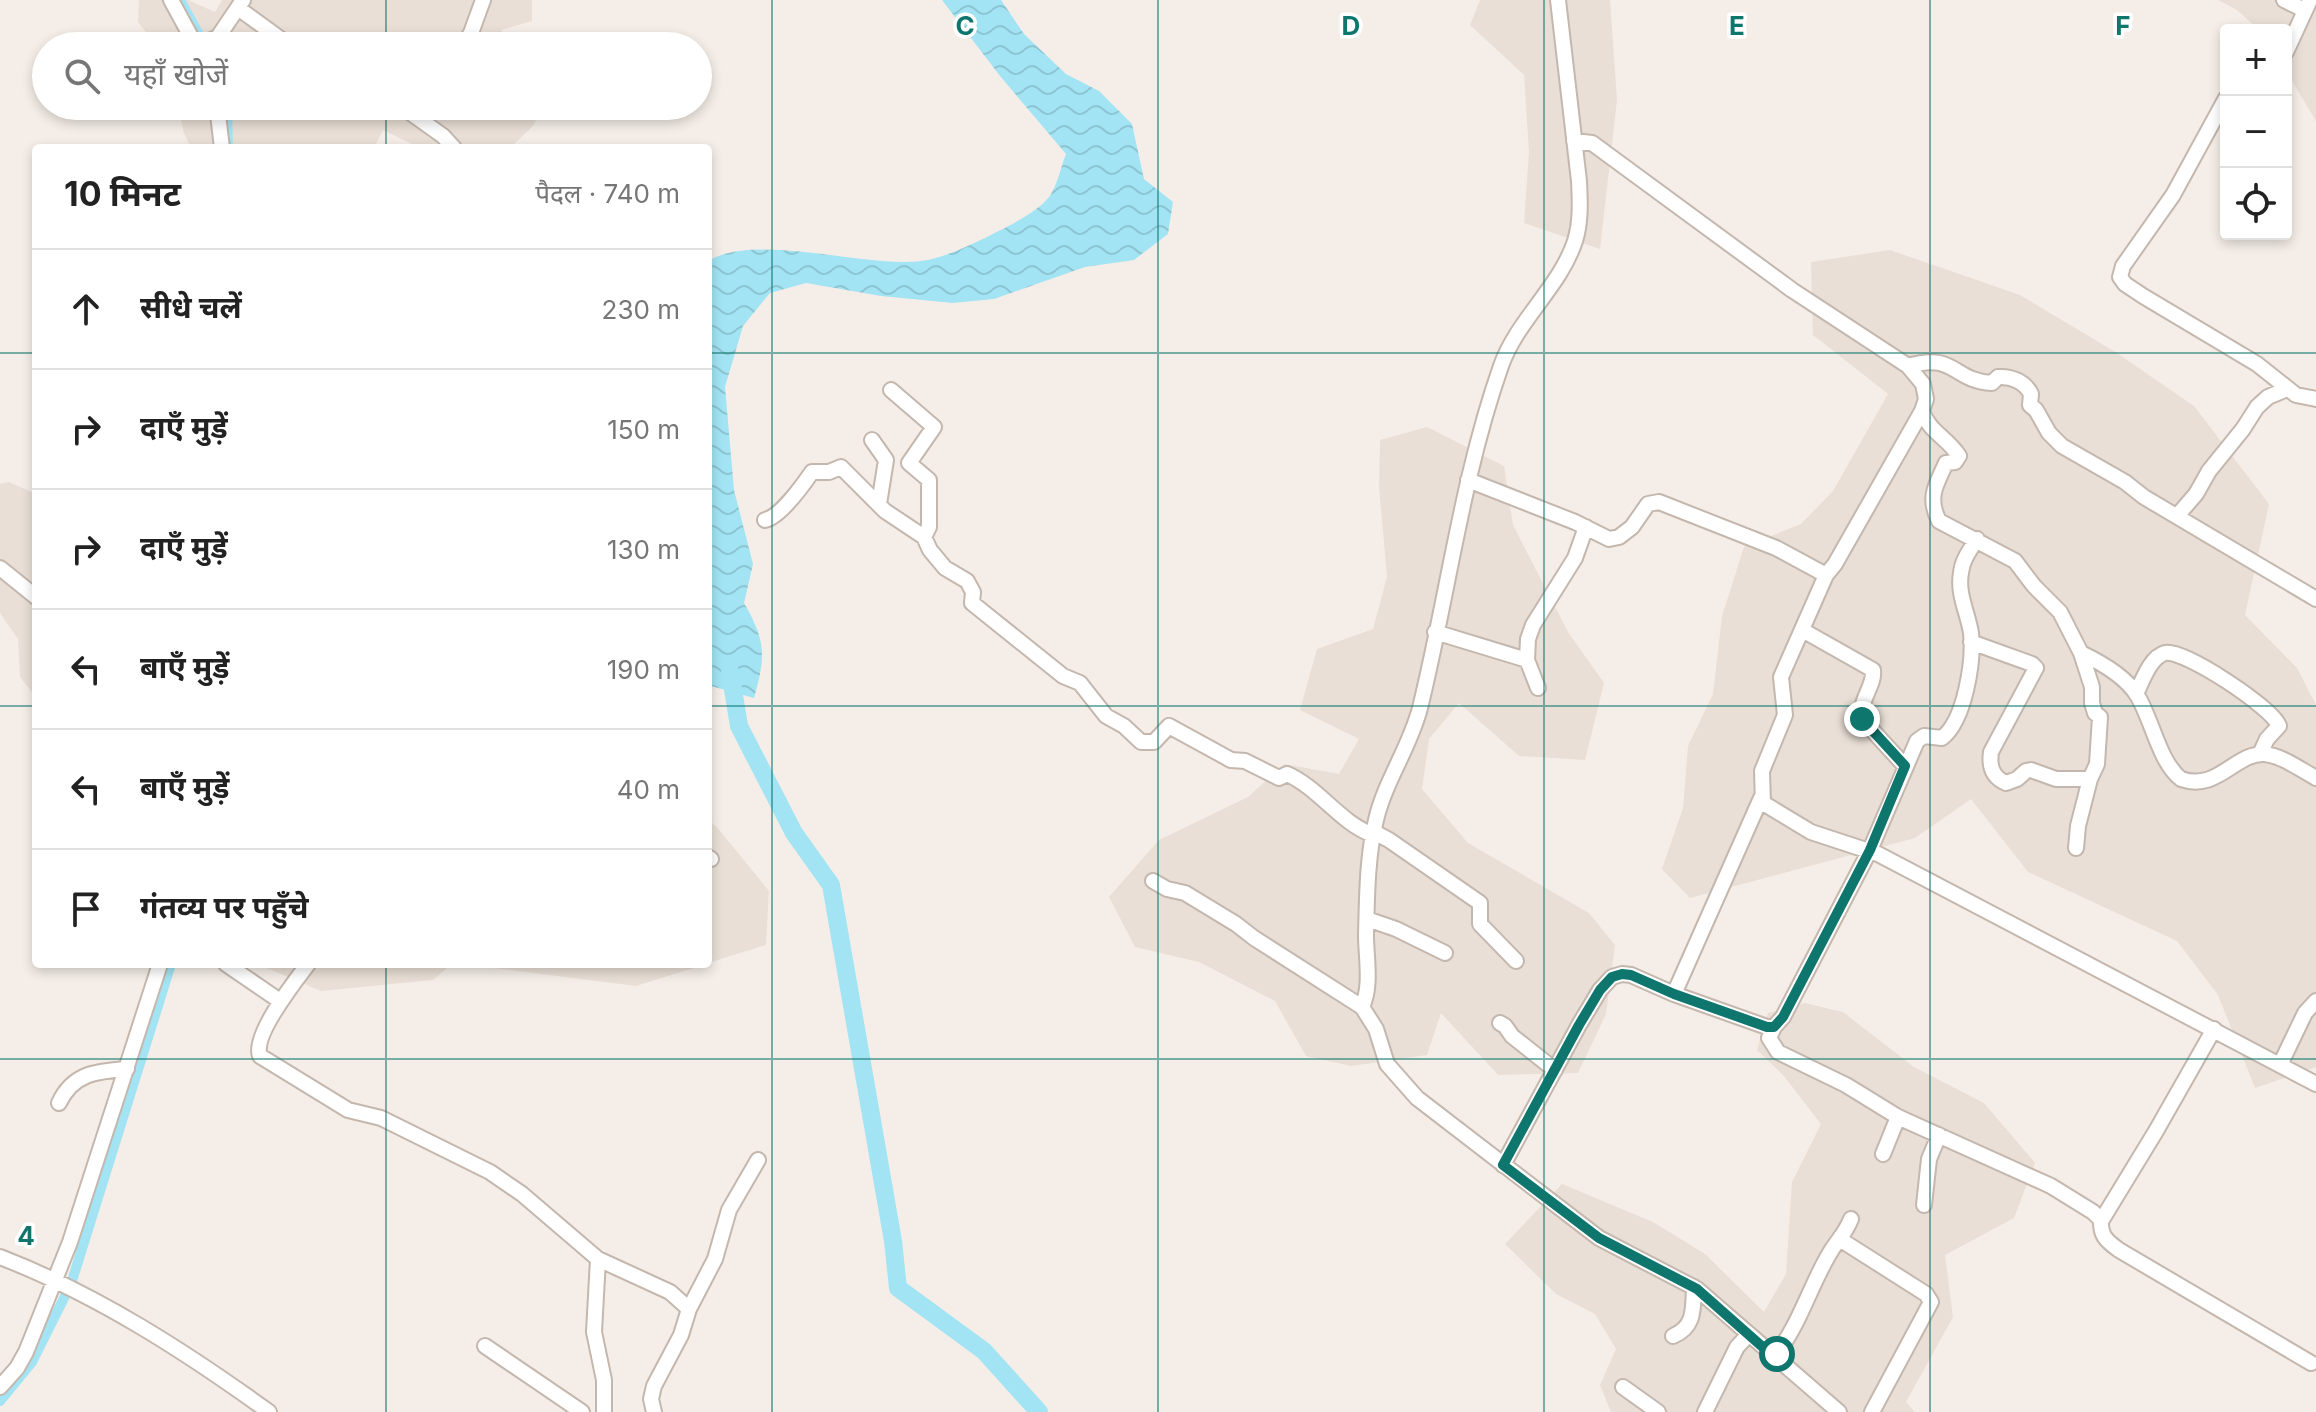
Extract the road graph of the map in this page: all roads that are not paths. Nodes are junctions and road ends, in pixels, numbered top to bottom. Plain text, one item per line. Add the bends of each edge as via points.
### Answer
1 (171, 0) edge
2 (483, 0) edge
3 (1558, 0) edge
4 (2284, 0) edge
5 (240, 4) edge
6 (2307, 5) edge
7 (190, 32) edge
8 (221, 32) edge
9 (273, 32) edge
10 (471, 32) edge
11 (2292, 39) edge
12 (2220, 109) edge
13 (219, 120) edge
14 (421, 120) edge
15 (1579, 140) junction
16 (222, 144) edge
17 (450, 144) edge
18 (1908, 366) junction
19 (2287, 389) junction
20 (891, 390) dead end
21 (2316, 399) edge
22 (1922, 411) junction
23 (872, 440) dead end
24 (1473, 481) junction
25 (879, 504) junction
26 (2177, 516) junction
27 (765, 520) dead end
28 (1586, 527) junction
29 (924, 537) junction
30 (1977, 539) junction
31 (0, 568) edge
32 (1826, 575) junction
33 (32, 594) edge
34 (2316, 599) edge
35 (1804, 631) junction
36 (1439, 633) junction
37 (1971, 642) junction
38 (2081, 653) junction
39 (1527, 660) junction
40 (1538, 688) dead end
41 (2136, 694) junction
42 (2260, 754) junction
43 (1905, 766) junction
44 (2316, 778) edge
45 (2090, 779) junction
46 (1761, 798) junction
47 (1377, 834) junction
48 (2076, 848) dead end
49 (1870, 850) junction
50 (1153, 881) dead end
51 (1372, 921) junction
52 (1445, 953) dead end
53 (1516, 961) dead end
54 (159, 968) edge
55 (232, 968) edge
56 (305, 968) edge
57 (1674, 994) junction
58 (280, 1001) junction
59 (2316, 1001) edge
60 (1362, 1007) junction
61 (1500, 1023) dead end
62 (1774, 1027) junction
63 (2214, 1029) junction
64 (2280, 1065) junction
65 (127, 1069) junction
66 (1555, 1070) junction
67 (2316, 1084) edge
68 (59, 1103) dead end
69 (1898, 1117) junction
70 (1939, 1135) junction
71 (1883, 1154) dead end
72 (758, 1160) dead end
73 (1506, 1160) junction
74 (1924, 1205) dead end
75 (2101, 1218) junction
76 (1851, 1219) dead end
77 (1841, 1240) junction
78 (0, 1257) edge
79 (598, 1259) junction
80 (63, 1285) junction
81 (1694, 1287) junction
82 (689, 1309) junction
83 (1749, 1334) junction
84 (1673, 1336) dead end
85 (485, 1346) dead end
86 (1778, 1353) junction
87 (2311, 1363) dead end
88 (0, 1387) edge
89 (1623, 1387) dead end
90 (269, 1412) edge
91 (582, 1412) edge
92 (604, 1412) edge
93 (654, 1412) edge
94 (1658, 1412) edge
95 (1705, 1412) edge
96 (1839, 1412) edge
97 (1872, 1412) edge

1 - 7 street
2 - 10 street
3 - 15 street
4 - 6 street
5 - 8 street
5 - 9 street
6 - 11 street
12 - 19 street via 2120,277 2257,364
13 - 16 street
14 - 17 street
15 - 18 street
15 - 24 street via 1580,205 1574,243 1507,350
18 - 22 street via 1923,384
18 - 26 street via 1933,360 1977,381 1992,383 2006,376 2023,382 2031,394 2030,405 2055,441
19 - 21 street
19 - 26 street via 2257,407
20 - 29 street via 934,427 909,463 929,480 929,527
22 - 30 street via 1927,425 1959,456 1946,463 1933,488 1936,516 1942,524
22 - 32 street
23 - 25 street via 886,460
24 - 28 street
24 - 36 street
25 - 27 street via 841,467 812,472
25 - 29 street
26 - 34 street
28 - 32 street via 1609,539 1619,537 1648,504 1659,502 1776,548
28 - 39 street via 1575,558 1530,632
29 - 47 street via 945,568 967,581 972,603 1063,676 1080,683 1106,716 1141,742 1154,742 1169,726 1231,760 1299,780 1361,830
30 - 37 street via 1960,578
30 - 38 street via 2015,561 2060,612
31 - 33 street
32 - 35 street
35 - 43 street via 1873,670 1862,699 1862,719
35 - 46 street via 1781,677 1784,722 1766,757
36 - 39 street
36 - 47 street via 1417,720 1390,781
37 - 43 street via 1969,677 1952,729 1942,738 1920,737
37 - 45 street via 2036,668 1991,752 1994,774 2006,783 2031,770 2056,779
38 - 41 street
38 - 45 street via 2100,717 2097,764
39 - 40 street
41 - 42 street via 2181,779 2204,781
41 - 42 street via 2161,654 2195,663 2278,720
42 - 44 street
43 - 49 street
45 - 48 street
46 - 49 street via 1811,832
46 - 57 street
47 - 51 street
47 - 53 street via 1480,903 1480,924
49 - 62 street
49 - 63 street
50 - 60 street via 1185,893
51 - 52 street
51 - 60 street
54 - 65 street
55 - 58 street
56 - 58 street
57 - 62 street
57 - 66 street via 1631,975 1612,977
58 - 79 street via 258,1046 260,1056 348,1110 381,1118 490,1172
59 - 64 street
60 - 73 street via 1392,1072 1417,1098
61 - 66 street
62 - 69 street via 1769,1038 1778,1052
63 - 64 street
63 - 75 street
64 - 67 street
65 - 68 street via 91,1073 67,1086
65 - 80 street via 70,1242
66 - 73 street
69 - 70 street
69 - 71 street
70 - 74 street via 1929,1159
70 - 75 street via 2051,1186
72 - 82 street via 729,1210 715,1259
73 - 81 street via 1599,1238
75 - 87 street via 2104,1240
76 - 77 street
77 - 86 street
77 - 97 street via 1931,1302
78 - 80 street
79 - 82 street via 670,1292
79 - 92 street via 594,1332
80 - 88 street via 17,1368
80 - 90 street via 139,1327
81 - 83 street
81 - 84 street via 1688,1328
82 - 93 street via 654,1386
83 - 86 street
83 - 95 street via 1737,1347
85 - 91 street
86 - 96 street
89 - 94 street

